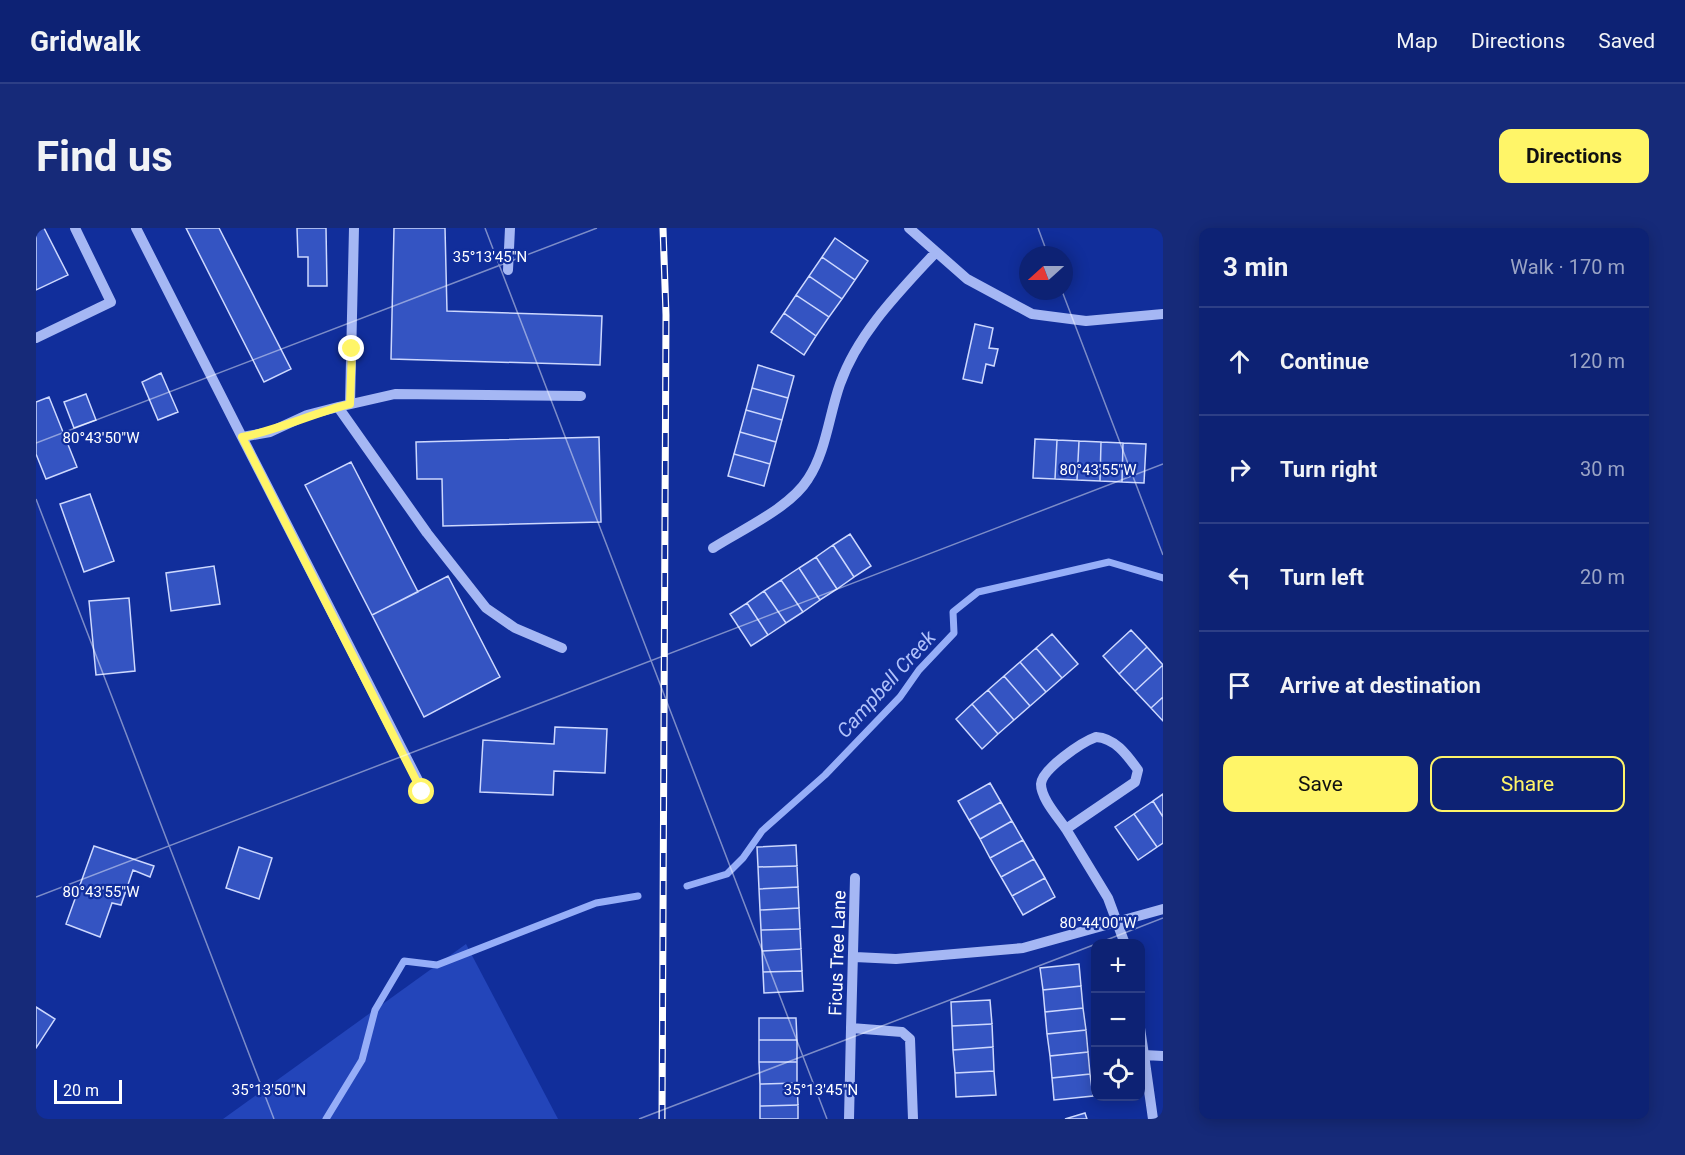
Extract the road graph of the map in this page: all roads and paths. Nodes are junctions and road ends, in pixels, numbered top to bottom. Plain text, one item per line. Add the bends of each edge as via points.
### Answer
1 (75, 228) edge
2 (136, 228) edge
3 (354, 228) edge
4 (510, 228) edge
5 (909, 228) edge
6 (936, 252) junction
7 (508, 270) dead end
8 (1163, 315) edge
9 (36, 338) edge
10 (581, 396) dead end
11 (350, 404) junction
12 (338, 407) junction
13 (242, 437) junction
14 (713, 548) dead end
15 (562, 648) dead end
16 (425, 794) dead end
17 (1066, 829) junction
18 (855, 878) dead end
19 (1163, 909) edge
20 (1119, 922) junction
21 (1124, 939) edge
22 (855, 957) junction
23 (851, 1028) junction
24 (1145, 1055) edge
25 (1163, 1056) edge
26 (1145, 1062) edge
27 (849, 1119) edge
28 (912, 1119) edge
29 (1153, 1119) edge

1 - 9 street via 111,302
2 - 13 street
3 - 11 street
4 - 7 street
5 - 6 street
6 - 8 street via 967,279 1032,314 1086,321
6 - 14 street via 874,322 854,356 840,383 808,480 788,501
10 - 11 street via 395,394
11 - 12 street
12 - 13 street via 307,415 270,432
12 - 15 street via 427,533 486,608 515,628
13 - 16 street
17 - 17 street via 1041,783 1083,742 1108,738 1138,770 1135,782
17 - 20 street
18 - 22 street, Ficus Tree Lane
19 - 20 street
20 - 21 street
20 - 22 street via 1023,948 896,959
22 - 23 street, Ficus Tree Lane
23 - 27 street, Ficus Tree Lane
23 - 28 street, Ficus Tree Lane via 902,1032 910,1039
24 - 25 street
26 - 29 street

